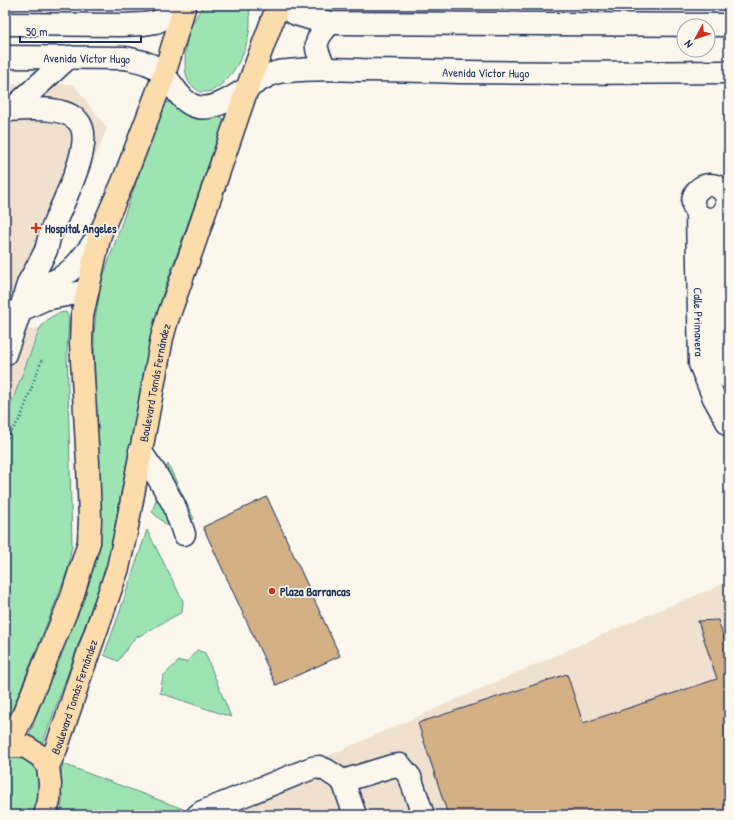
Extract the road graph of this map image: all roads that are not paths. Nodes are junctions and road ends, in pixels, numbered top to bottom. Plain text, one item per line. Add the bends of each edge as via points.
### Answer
1 (184, 5) edge
2 (278, 5) edge
3 (281, 5) edge
4 (330, 23) junction
5 (5, 24) edge
6 (729, 25) edge
7 (5, 57) edge
8 (78, 57) junction
9 (326, 69) junction
10 (729, 72) edge
11 (164, 74) junction
12 (246, 89) junction
13 (34, 109) junction
14 (8, 110) edge
15 (718, 208) edge
16 (100, 234) junction
17 (29, 282) junction
18 (87, 291) junction
19 (13, 312) edge
20 (5, 354) edge
21 (716, 368) edge
22 (729, 425) edge
23 (140, 451) junction
24 (184, 534) dead end
25 (5, 746) edge
26 (48, 766) junction
27 (343, 781) junction
28 (45, 815) edge
29 (198, 815) edge
30 (355, 815) edge
31 (423, 815) edge

1 - 5 street via 169,16 144,24
1 - 11 main road
2 - 12 main road, Boulevard Tomás Fernández
3 - 4 street via 296,14
4 - 6 street
4 - 9 street via 321,33 316,49
7 - 8 street, Avenida Víctor Hugo
8 - 11 street, Avenida Víctor Hugo via 141,61
8 - 13 street
8 - 14 street
9 - 10 street, Avenida Víctor Hugo via 548,73
9 - 12 street, Avenida Víctor Hugo via 273,74
11 - 12 street, Avenida Víctor Hugo via 185,100 197,107 209,108 220,104
11 - 16 main road via 123,182
12 - 23 main road, Boulevard Tomás Fernández via 165,326
13 - 14 street
13 - 17 street via 64,112 72,116 82,128 84,137 82,153 70,189 40,264
15 - 21 street, Calle Primavera
16 - 17 street via 78,264 62,278 44,284
16 - 18 main road
17 - 19 street
18 - 19 street via 45,299
18 - 25 main road via 82,316 81,343 88,463 89,542 72,597 22,718
19 - 20 street
21 - 22 street, Calle Primavera via 714,398
23 - 24 street via 174,505
23 - 26 main road, Boulevard Tomás Fernández via 118,568
25 - 26 main road via 26,747 40,756
26 - 28 main road via 50,790
27 - 29 street via 319,767 312,768
27 - 30 street
27 - 31 street via 400,765 410,777

